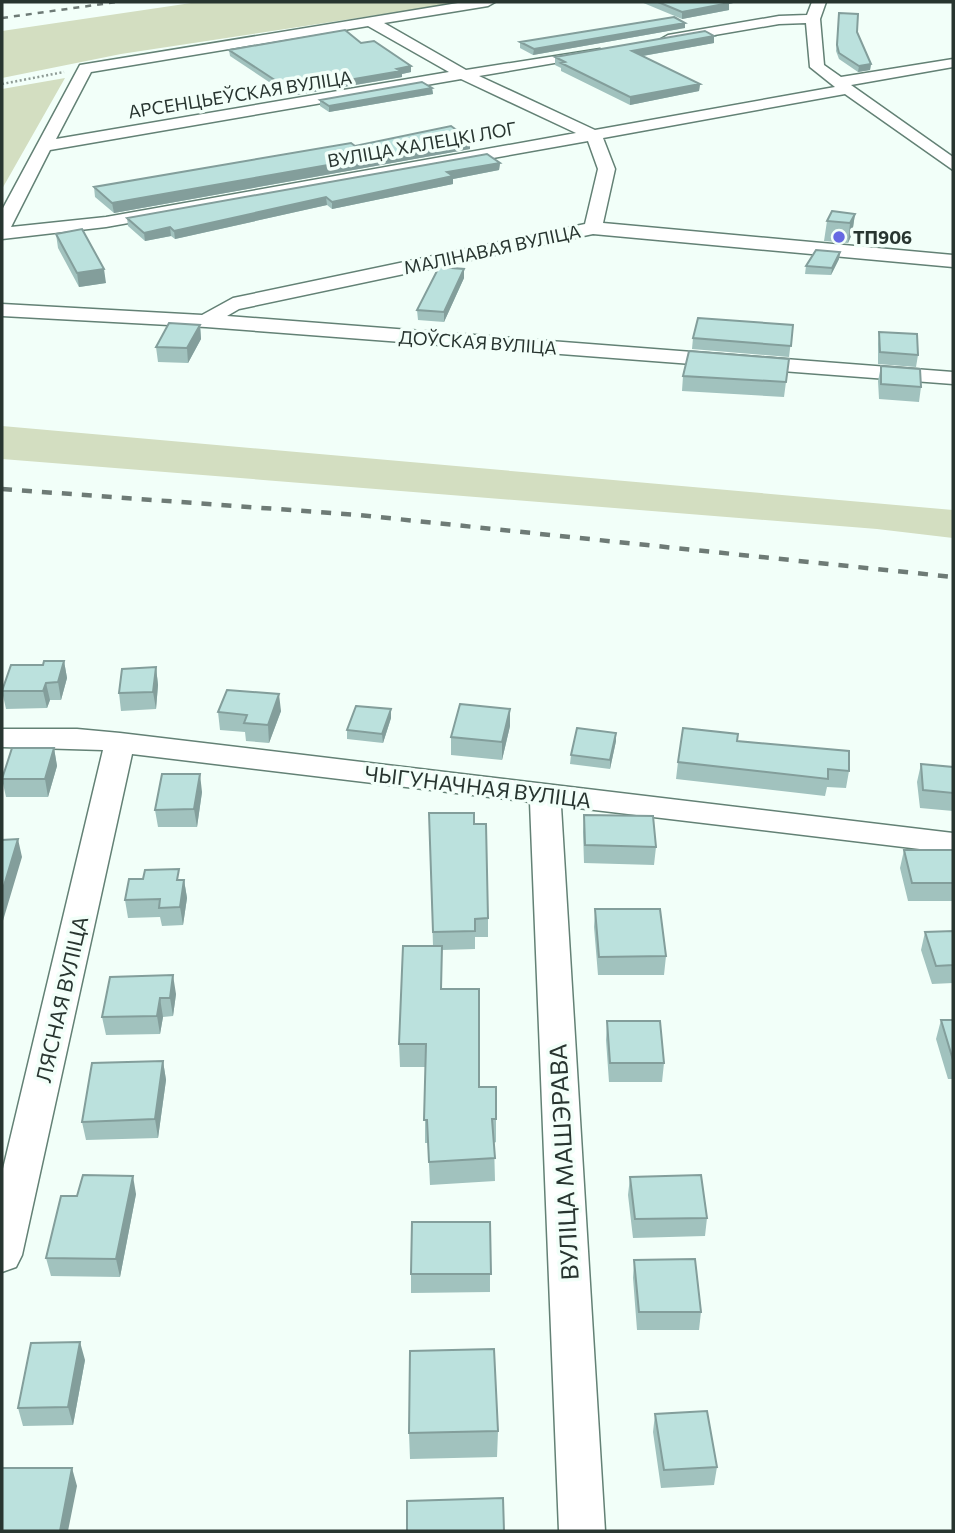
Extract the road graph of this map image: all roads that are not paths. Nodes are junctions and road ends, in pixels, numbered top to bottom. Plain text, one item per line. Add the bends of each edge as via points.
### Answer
1 (488, 2) edge
2 (819, 2) edge
3 (813, 19) junction
4 (368, 20) junction
5 (656, 41) edge
6 (616, 48) edge
7 (953, 63) edge
8 (466, 76) junction
9 (844, 85) junction
10 (593, 135) junction
11 (47, 146) junction
12 (953, 165) edge
13 (2, 227) edge
14 (593, 228) junction
15 (2, 234) edge
16 (953, 261) edge
17 (2, 310) edge
18 (206, 321) junction
19 (953, 378) edge
20 (2, 738) edge
21 (120, 743) junction
22 (545, 794) junction
23 (953, 843) edge
24 (2, 1255) edge
25 (582, 1531) edge

1 - 4 street
2 - 3 street
3 - 5 street
3 - 9 street via 817,67
4 - 8 street
4 - 11 street via 85,68
6 - 8 street, АРСЕНЦЬЕЎСКАЯ ВУЛІЦА
7 - 9 street, ВУЛІЦА ХАЛЕЦКІ ЛОГ
8 - 10 street
8 - 11 street, АРСЕНЦЬЕЎСКАЯ ВУЛІЦА
9 - 10 street, ВУЛІЦА ХАЛЕЦКІ ЛОГ
9 - 12 street
10 - 14 street via 605,151 608,176
10 - 15 street, ВУЛІЦА ХАЛЕЦКІ ЛОГ via 106,222
11 - 13 street
14 - 16 street, МАЛІНАВАЯ ВУЛІЦА
14 - 18 street, МАЛІНАВАЯ ВУЛІЦА via 233,304
17 - 18 street, ДОЎСКАЯ ВУЛІЦА
18 - 19 street, ДОЎСКАЯ ВУЛІЦА
20 - 21 street, ЧЫГУНАЧНАЯ ВУЛІЦА via 77,737
21 - 22 street, ЧЫГУНАЧНАЯ ВУЛІЦА
21 - 24 street, ЛЯСНАЯ ВУЛІЦА
22 - 23 street, ЧЫГУНАЧНАЯ ВУЛІЦА
22 - 25 street, ВУЛІЦА МАШЭРАВА

